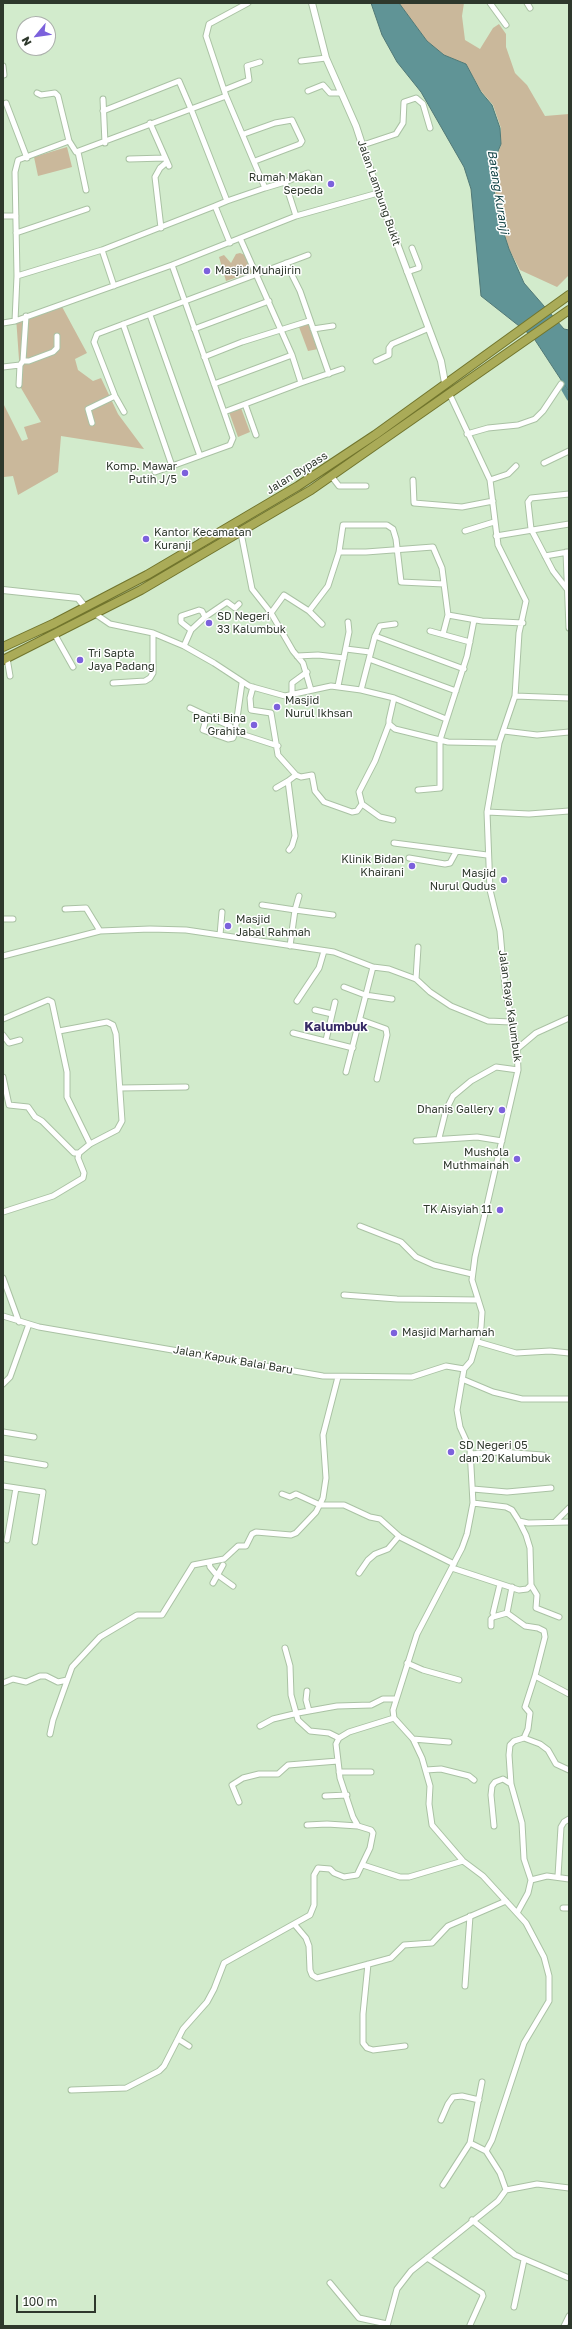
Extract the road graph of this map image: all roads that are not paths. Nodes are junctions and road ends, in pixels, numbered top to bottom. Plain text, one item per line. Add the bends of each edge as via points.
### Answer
1 (248, 3) edge
2 (312, 3) edge
3 (490, 3) edge
4 (526, 3) edge
5 (530, 8) dead end
6 (506, 25) dead end
7 (326, 58) junction
8 (302, 61) dead end
9 (260, 62) dead end
10 (3, 66) edge
11 (4, 75) edge
12 (224, 90) junction
13 (308, 91) dead end
14 (37, 93) dead end
15 (340, 93) junction
16 (226, 96) junction
17 (103, 99) dead end
18 (6, 103) dead end
19 (191, 109) junction
20 (103, 110) junction
21 (150, 124) junction
22 (430, 128) dead end
23 (244, 134) junction
24 (69, 141) junction
25 (105, 143) junction
26 (363, 145) junction
27 (78, 152) junction
28 (27, 157) junction
29 (129, 160) dead end
30 (255, 161) junction
31 (167, 162) junction
32 (308, 173) dead end
33 (285, 182) junction
34 (265, 188) junction
35 (86, 190) dead end
36 (378, 193) junction
37 (227, 201) junction
38 (216, 206) junction
39 (87, 209) dead end
40 (3, 216) edge
41 (16, 216) junction
42 (296, 216) junction
43 (161, 228) junction
44 (16, 233) junction
45 (240, 238) junction
46 (230, 243) junction
47 (412, 248) dead end
48 (102, 250) junction
49 (308, 255) dead end
50 (286, 263) junction
51 (172, 265) junction
52 (407, 272) junction
53 (257, 274) junction
54 (17, 276) junction
55 (114, 286) junction
56 (569, 294) edge
57 (185, 301) junction
58 (269, 301) junction
59 (569, 310) edge
60 (150, 315) junction
61 (26, 316) junction
62 (15, 321) junction
63 (309, 321) junction
64 (3, 323) edge
65 (123, 324) junction
66 (333, 326) dead end
67 (194, 328) junction
68 (313, 329) junction
69 (427, 329) junction
70 (280, 330) junction
71 (57, 336) dead end
72 (292, 355) junction
73 (204, 357) junction
74 (376, 361) dead end
75 (21, 363) junction
76 (3, 367) edge
77 (342, 369) dead end
78 (329, 374) junction
79 (301, 383) junction
80 (445, 383) junction
81 (214, 384) junction
82 (561, 384) dead end
83 (19, 385) dead end
84 (450, 395) junction
85 (115, 396) junction
86 (245, 404) junction
87 (124, 412) dead end
88 (224, 412) junction
89 (92, 423) dead end
90 (467, 434) junction
91 (256, 435) dead end
92 (569, 451) edge
93 (200, 456) junction
94 (544, 463) dead end
95 (172, 466) junction
96 (516, 466) dead end
97 (155, 472) dead end
98 (332, 477) junction
99 (413, 480) dead end
100 (490, 480) junction
101 (366, 486) dead end
102 (569, 494) edge
103 (275, 500) junction
104 (493, 501) junction
105 (281, 508) junction
106 (494, 522) junction
107 (569, 524) edge
108 (531, 529) junction
109 (465, 531) dead end
110 (241, 533) junction
111 (496, 536) junction
112 (397, 549) junction
113 (339, 552) junction
114 (568, 552) edge
115 (545, 556) junction
116 (444, 584) junction
117 (567, 589) junction
118 (3, 590) edge
119 (239, 604) dead end
120 (85, 607) junction
121 (309, 611) junction
122 (94, 613) junction
123 (271, 613) junction
124 (448, 615) junction
125 (205, 617) junction
126 (474, 620) junction
127 (348, 622) dead end
128 (523, 623) junction
129 (322, 624) dead end
130 (395, 624) dead end
131 (569, 628) edge
132 (191, 630) junction
133 (430, 631) dead end
134 (153, 633) junction
135 (443, 634) junction
136 (55, 635) junction
137 (375, 636) junction
138 (470, 642) junction
139 (184, 646) junction
140 (3, 647) edge
141 (346, 648) junction
142 (370, 652) junction
143 (297, 656) junction
144 (344, 658) junction
145 (5, 659) edge
146 (368, 659) junction
147 (73, 667) dead end
148 (464, 669) junction
149 (307, 672) junction
150 (10, 676) dead end
151 (113, 683) dead end
152 (242, 683) junction
153 (338, 686) junction
154 (253, 688) junction
155 (311, 690) junction
156 (361, 690) junction
157 (456, 691) junction
158 (292, 695) junction
159 (515, 696) junction
160 (240, 698) junction
161 (250, 698) junction
162 (394, 698) junction
163 (569, 698) edge
164 (190, 708) dead end
165 (207, 716) junction
166 (446, 719) junction
167 (389, 724) junction
168 (504, 731) junction
169 (235, 732) junction
170 (569, 732) edge
171 (440, 740) junction
172 (500, 743) junction
173 (278, 746) junction
174 (296, 775) junction
175 (288, 781) junction
176 (276, 788) dead end
177 (418, 790) dead end
178 (362, 804) junction
179 (569, 811) edge
180 (487, 812) junction
181 (393, 820) dead end
182 (394, 843) dead end
183 (289, 850) dead end
184 (456, 852) junction
185 (487, 855) junction
186 (409, 858) dead end
187 (299, 896) dead end
188 (262, 905) dead end
189 (65, 910) dead end
190 (295, 910) junction
191 (222, 912) dead end
192 (333, 915) dead end
193 (3, 919) edge
194 (13, 919) dead end
195 (100, 931) junction
196 (220, 935) junction
197 (290, 946) junction
198 (418, 947) dead end
199 (324, 951) junction
200 (3, 956) edge
201 (373, 967) junction
202 (416, 979) junction
203 (344, 988) dead end
204 (365, 994) junction
205 (392, 999) dead end
206 (297, 1001) dead end
207 (335, 1002) dead end
208 (315, 1010) dead end
209 (332, 1014) junction
210 (569, 1018) edge
211 (3, 1019) edge
212 (360, 1020) junction
213 (511, 1022) junction
214 (59, 1031) junction
215 (293, 1033) dead end
216 (3, 1034) edge
217 (20, 1040) dead end
218 (326, 1040) junction
219 (353, 1048) junction
220 (517, 1048) junction
221 (518, 1070) junction
222 (346, 1072) dead end
223 (3, 1077) edge
224 (377, 1079) dead end
225 (186, 1087) dead end
226 (120, 1088) junction
227 (439, 1138) junction
228 (416, 1141) dead end
229 (502, 1141) junction
230 (90, 1144) junction
231 (79, 1153) junction
232 (3, 1212) edge
233 (360, 1226) dead end
234 (472, 1274) junction
235 (3, 1278) edge
236 (344, 1296) dead end
237 (478, 1300) junction
238 (3, 1316) edge
239 (19, 1322) junction
240 (29, 1324) junction
241 (478, 1342) junction
242 (569, 1353) edge
243 (464, 1369) junction
244 (338, 1377) junction
245 (462, 1379) junction
246 (3, 1384) edge
247 (569, 1399) edge
248 (3, 1432) edge
249 (34, 1437) dead end
250 (470, 1454) junction
251 (543, 1455) dead end
252 (3, 1458) edge
253 (45, 1465) dead end
254 (3, 1486) edge
255 (16, 1488) junction
256 (551, 1488) dead end
257 (473, 1489) junction
258 (282, 1494) dead end
259 (473, 1503) junction
260 (320, 1505) junction
261 (569, 1508) edge
262 (519, 1521) junction
263 (556, 1521) junction
264 (569, 1522) edge
265 (400, 1536) junction
266 (7, 1540) dead end
267 (35, 1542) dead end
268 (209, 1562) junction
269 (223, 1565) dead end
270 (453, 1566) junction
271 (359, 1573) dead end
272 (217, 1575) junction
273 (213, 1583) dead end
274 (500, 1584) junction
275 (530, 1585) junction
276 (233, 1586) dead end
277 (512, 1588) junction
278 (493, 1613) dead end
279 (507, 1613) junction
280 (559, 1617) dead end
281 (491, 1626) dead end
282 (285, 1648) dead end
283 (407, 1663) junction
284 (535, 1676) junction
285 (67, 1680) junction
286 (459, 1680) dead end
287 (3, 1683) edge
288 (307, 1691) dead end
289 (569, 1694) edge
290 (395, 1699) junction
291 (309, 1711) junction
292 (298, 1713) junction
293 (394, 1718) junction
294 (260, 1726) dead end
295 (50, 1734) dead end
296 (339, 1738) junction
297 (524, 1738) junction
298 (413, 1739) junction
299 (449, 1742) dead end
300 (338, 1761) junction
301 (426, 1770) junction
302 (569, 1770) edge
303 (339, 1772) junction
304 (371, 1772) dead end
305 (474, 1780) dead end
306 (511, 1784) junction
307 (347, 1795) junction
308 (325, 1796) dead end
309 (238, 1802) dead end
310 (569, 1819) edge
311 (307, 1825) dead end
312 (358, 1826) junction
313 (494, 1826) dead end
314 (463, 1861) junction
315 (363, 1865) junction
316 (558, 1876) junction
317 (569, 1879) edge
318 (531, 1880) junction
319 (506, 1901) junction
320 (563, 1908) dead end
321 (569, 1908) edge
322 (517, 1913) junction
323 (470, 1916) junction
324 (294, 1926) junction
325 (368, 1964) junction
326 (465, 1986) dead end
327 (178, 2039) junction
328 (189, 2046) dead end
329 (405, 2046) dead end
330 (482, 2082) dead end
331 (71, 2090) dead end
332 (479, 2100) junction
333 (441, 2120) dead end
334 (470, 2143) junction
335 (486, 2151) junction
336 (443, 2185) dead end
337 (569, 2188) edge
338 (506, 2190) junction
339 (472, 2220) junction
340 (427, 2258) junction
341 (524, 2260) junction
342 (569, 2278) edge
343 (330, 2284) dead end
344 (514, 2307) dead end
345 (569, 2316) edge
346 (387, 2325) edge
347 (470, 2325) edge
348 (564, 2326) edge

1 - 12 street via 214,20 206,29
2 - 7 street, Jalan Lambung Bukit
3 - 6 street
4 - 5 street
7 - 8 street
7 - 15 street, Jalan Lambung Bukit
9 - 12 street via 247,66 249,80
10 - 11 street
12 - 16 street
13 - 15 street via 323,85 330,93
14 - 24 street via 55,93 58,96
15 - 26 street, Jalan Lambung Bukit
16 - 19 street
16 - 23 street
17 - 20 street
18 - 28 street
19 - 20 street via 179,81
19 - 21 street
19 - 37 street
20 - 25 street
21 - 25 street
21 - 31 street
22 - 26 street via 423,104 416,98 404,102 403,123 396,134
23 - 30 street
23 - 30 street via 292,120 302,141
24 - 27 street
24 - 28 street
25 - 27 street
26 - 36 street, Jalan Lambung Bukit
27 - 35 street
28 - 41 street via 18,160 16,165
29 - 31 street
30 - 34 street
31 - 43 street via 155,177
32 - 33 street
33 - 34 street
33 - 42 street
34 - 37 street
36 - 42 street
36 - 52 street, Jalan Lambung Bukit
37 - 38 street
38 - 43 street
38 - 46 street
39 - 44 street
40 - 41 street
41 - 44 street
42 - 45 street
43 - 48 street
44 - 54 street
45 - 46 street
45 - 53 street
46 - 51 street
47 - 52 street via 419,268
48 - 54 street
48 - 55 street
49 - 50 street
50 - 53 street
50 - 63 street via 300,291
51 - 55 street
51 - 57 street
52 - 69 street, Jalan Lambung Bukit
53 - 57 street
53 - 58 street
54 - 62 street
55 - 61 street
56 - 80 highway, Jalan Bypass
57 - 60 street
57 - 67 street
58 - 67 street
58 - 70 street
59 - 84 highway
60 - 65 street
60 - 93 street
61 - 62 street
61 - 75 street
62 - 64 street
63 - 68 street
63 - 70 street
65 - 85 street via 97,334 94,342
65 - 95 street
66 - 68 street
67 - 73 street
68 - 78 street
69 - 74 street via 392,344 389,355
69 - 80 street, Jalan Lambung Bukit via 441,362
70 - 72 street
70 - 73 street
71 - 75 street via 57,348 53,352
72 - 79 street
72 - 81 street
73 - 81 street
75 - 76 street
75 - 83 street
77 - 78 street
78 - 79 street
79 - 86 street
80 - 103 highway, Jalan Bypass via 375,436
81 - 88 street
82 - 90 street via 535,419 518,425 488,428
84 - 90 street, Jalan Raya Kalumbuk
84 - 98 highway
85 - 87 street
85 - 89 street via 88,409
86 - 88 street
86 - 91 street
88 - 93 street via 232,442 226,447
90 - 100 street, Jalan Raya Kalumbuk
92 - 94 street
93 - 95 street
95 - 97 street
96 - 100 street via 508,474
98 - 101 street via 339,486
98 - 105 highway
99 - 104 street via 414,503 462,507
100 - 104 street, Jalan Raya Kalumbuk
102 - 108 street via 528,500
103 - 105 highway
103 - 120 highway, Jalan Bypass via 147,575
104 - 106 street, Jalan Raya Kalumbuk
105 - 110 highway
106 - 109 street
106 - 111 street, Jalan Raya Kalumbuk
107 - 108 street
108 - 111 street
108 - 115 street
110 - 122 highway via 111,607
110 - 123 street via 252,589
111 - 128 street, Jalan Raya Kalumbuk via 500,552 525,597
112 - 113 street
112 - 113 street via 396,539 390,527 345,525 342,527
112 - 116 street via 433,547 442,568
112 - 116 street via 401,582
113 - 121 street via 328,586
114 - 115 street
114 - 117 street
115 - 117 street
116 - 124 street
117 - 131 street
118 - 120 street via 78,598
119 - 125 street via 235,608 227,602
120 - 140 highway, Jalan Bypass
121 - 123 street via 284,595
121 - 129 street
122 - 134 street via 110,624
122 - 136 highway
123 - 143 street
124 - 126 street
124 - 135 street
125 - 132 street
125 - 132 street via 199,610 181,616 181,622
126 - 128 street
126 - 138 street
127 - 141 street
128 - 159 street, Jalan Raya Kalumbuk via 519,633
130 - 137 street via 380,626
132 - 139 street
133 - 135 street
134 - 139 street
134 - 151 street via 153,673 150,678 145,682
135 - 138 street
136 - 145 highway
136 - 147 street
137 - 142 street
137 - 148 street
138 - 148 street
139 - 152 street
141 - 142 street
141 - 144 street
142 - 146 street
143 - 144 street
143 - 149 street
144 - 153 street
145 - 150 street
146 - 156 street
146 - 157 street
148 - 157 street
149 - 155 street
149 - 158 street via 292,683
152 - 154 street
152 - 160 street
153 - 155 street
153 - 156 street
154 - 158 street via 284,696
154 - 161 street
155 - 158 street
156 - 162 street
157 - 166 street
159 - 163 street
159 - 168 street, Jalan Raya Kalumbuk
160 - 161 street
160 - 169 street
161 - 173 street via 251,710 271,713
162 - 166 street
162 - 167 street
164 - 165 street
165 - 169 street via 230,726
165 - 169 street via 204,731 228,739 233,738
166 - 171 street
167 - 171 street via 395,729
167 - 178 street via 375,762 359,792
168 - 170 street via 537,735
168 - 172 street, Jalan Raya Kalumbuk
169 - 173 street
171 - 172 street
171 - 177 street via 440,788
172 - 180 street, Jalan Raya Kalumbuk
173 - 174 street via 278,755
174 - 175 street
174 - 178 street via 312,775 316,791 324,802 355,812
175 - 176 street
175 - 183 street via 295,836
178 - 181 street via 380,817
179 - 180 street via 529,814
180 - 185 street, Jalan Raya Kalumbuk
182 - 184 street
184 - 185 street
184 - 186 street via 450,863 445,864
185 - 213 street, Jalan Raya Kalumbuk via 490,890 500,931
187 - 190 street
188 - 190 street
189 - 195 street via 86,908
190 - 192 street
190 - 197 street
191 - 196 street
193 - 194 street
195 - 196 street via 186,930
195 - 200 street
196 - 197 street
197 - 199 street
198 - 202 street
199 - 201 street via 334,952
199 - 206 street via 319,968
201 - 202 street via 389,969
201 - 204 street
202 - 213 street via 451,1006 488,1021
203 - 204 street
204 - 205 street
204 - 212 street
207 - 209 street
208 - 209 street
209 - 218 street
210 - 220 street via 536,1033
211 - 214 street via 48,1000 52,1002
212 - 219 street
212 - 224 street via 386,1029 387,1035
213 - 220 street, Jalan Raya Kalumbuk
214 - 226 street via 107,1022 113,1025
214 - 230 street via 67,1072 67,1097
215 - 218 street
216 - 217 street via 9,1043
218 - 219 street
219 - 222 street
220 - 221 street, Jalan Raya Kalumbuk
221 - 227 street via 496,1068 471,1081 453,1096 446,1110
221 - 229 street, Jalan Raya Kalumbuk
223 - 231 street via 9,1105 28,1107 35,1117 74,1152
225 - 226 street
226 - 230 street via 120,1127
227 - 228 street
227 - 229 street via 483,1137
229 - 234 street, Jalan Raya Kalumbuk
230 - 231 street
231 - 232 street via 83,1178 53,1196
233 - 234 street via 401,1242 416,1257
234 - 237 street, Jalan Raya Kalumbuk
235 - 239 street
236 - 237 street via 397,1300
237 - 241 street, Jalan Raya Kalumbuk via 482,1312
238 - 239 street, Jalan Kapuk Balai Baru
239 - 240 street, Jalan Kapuk Balai Baru
240 - 244 street, Jalan Kapuk Balai Baru via 194,1355
240 - 246 street via 10,1377
241 - 242 street via 516,1353
241 - 243 street, Jalan Raya Kalumbuk via 471,1361
243 - 244 street, Jalan Kapuk Balai Baru via 446,1366 412,1377
243 - 245 street
244 - 260 street via 322,1435 326,1478
245 - 247 street via 493,1392 522,1399
245 - 250 street via 457,1410
248 - 249 street
250 - 251 street via 500,1452
250 - 257 street
252 - 253 street
254 - 255 street
255 - 266 street
255 - 267 street via 43,1492
256 - 257 street via 507,1492
257 - 259 street
258 - 260 street via 290,1497 296,1494
259 - 262 street via 506,1507 512,1510
259 - 270 street via 467,1534
260 - 265 street via 344,1504 380,1519
260 - 268 street via 296,1533 291,1535 256,1532 252,1534 245,1548 238,1546 224,1559
261 - 263 street
262 - 263 street
262 - 275 street via 529,1541
263 - 264 street
265 - 270 street
265 - 271 street via 388,1549 368,1560
268 - 272 street
268 - 285 street via 196,1564 190,1568 162,1615 137,1615 100,1637 72,1667
269 - 272 street
270 - 274 street
270 - 283 street via 417,1634
272 - 273 street
272 - 276 street
274 - 277 street
274 - 278 street
275 - 277 street via 524,1591
275 - 280 street via 537,1595 536,1608
277 - 279 street
279 - 281 street via 492,1618
279 - 284 street via 525,1626 538,1628 544,1632
282 - 292 street via 290,1666 291,1695
283 - 286 street
283 - 290 street
284 - 289 street
284 - 297 street via 525,1707 530,1713 530,1720
285 - 287 street via 58,1682 40,1676 26,1682 13,1679
285 - 295 street
288 - 291 street
290 - 291 street via 383,1699 371,1705 336,1706
290 - 293 street
291 - 292 street
292 - 294 street
292 - 296 street via 298,1720 310,1732 329,1733
293 - 296 street via 361,1727
293 - 298 street
296 - 300 street via 336,1744
297 - 302 street via 540,1744 548,1750 556,1764
297 - 306 street via 510,1745
298 - 299 street
298 - 301 street
300 - 303 street
300 - 309 street via 288,1765 278,1774 259,1774 243,1778 232,1785
301 - 305 street via 441,1769 469,1776
301 - 314 street via 430,1786 432,1825
303 - 304 street
303 - 307 street
306 - 313 street via 503,1779 492,1786
306 - 318 street via 522,1823 524,1859
307 - 308 street
307 - 312 street
310 - 316 street via 561,1827
311 - 312 street
312 - 315 street via 373,1833
314 - 315 street via 400,1878
314 - 319 street via 483,1876
315 - 324 street via 357,1875 350,1877 338,1875 327,1868 318,1868 314,1875 313,1912
316 - 317 street
316 - 318 street
318 - 322 street via 528,1893
319 - 322 street
319 - 323 street
320 - 321 street
322 - 335 street via 533,1935 544,1957 549,1976 549,1997 546,2007 524,2043 492,2140
323 - 325 street via 448,1926 432,1943 404,1945 391,1958
323 - 326 street
324 - 325 street via 306,1938 310,1970 317,1978
324 - 327 street via 224,1963 207,2002 188,2022
325 - 329 street via 363,2014 365,2047 373,2050
327 - 328 street
327 - 331 street via 164,2066 135,2084 116,2090
330 - 332 street
332 - 333 street via 454,2097
332 - 334 street
334 - 335 street
334 - 336 street
335 - 338 street via 500,2173
337 - 338 street via 537,2184
338 - 339 street via 498,2201
339 - 340 street
339 - 341 street via 486,2234
340 - 346 street via 399,2285 391,2303
340 - 347 street via 482,2293
341 - 342 street
341 - 344 street
343 - 346 street via 359,2318
345 - 348 street

